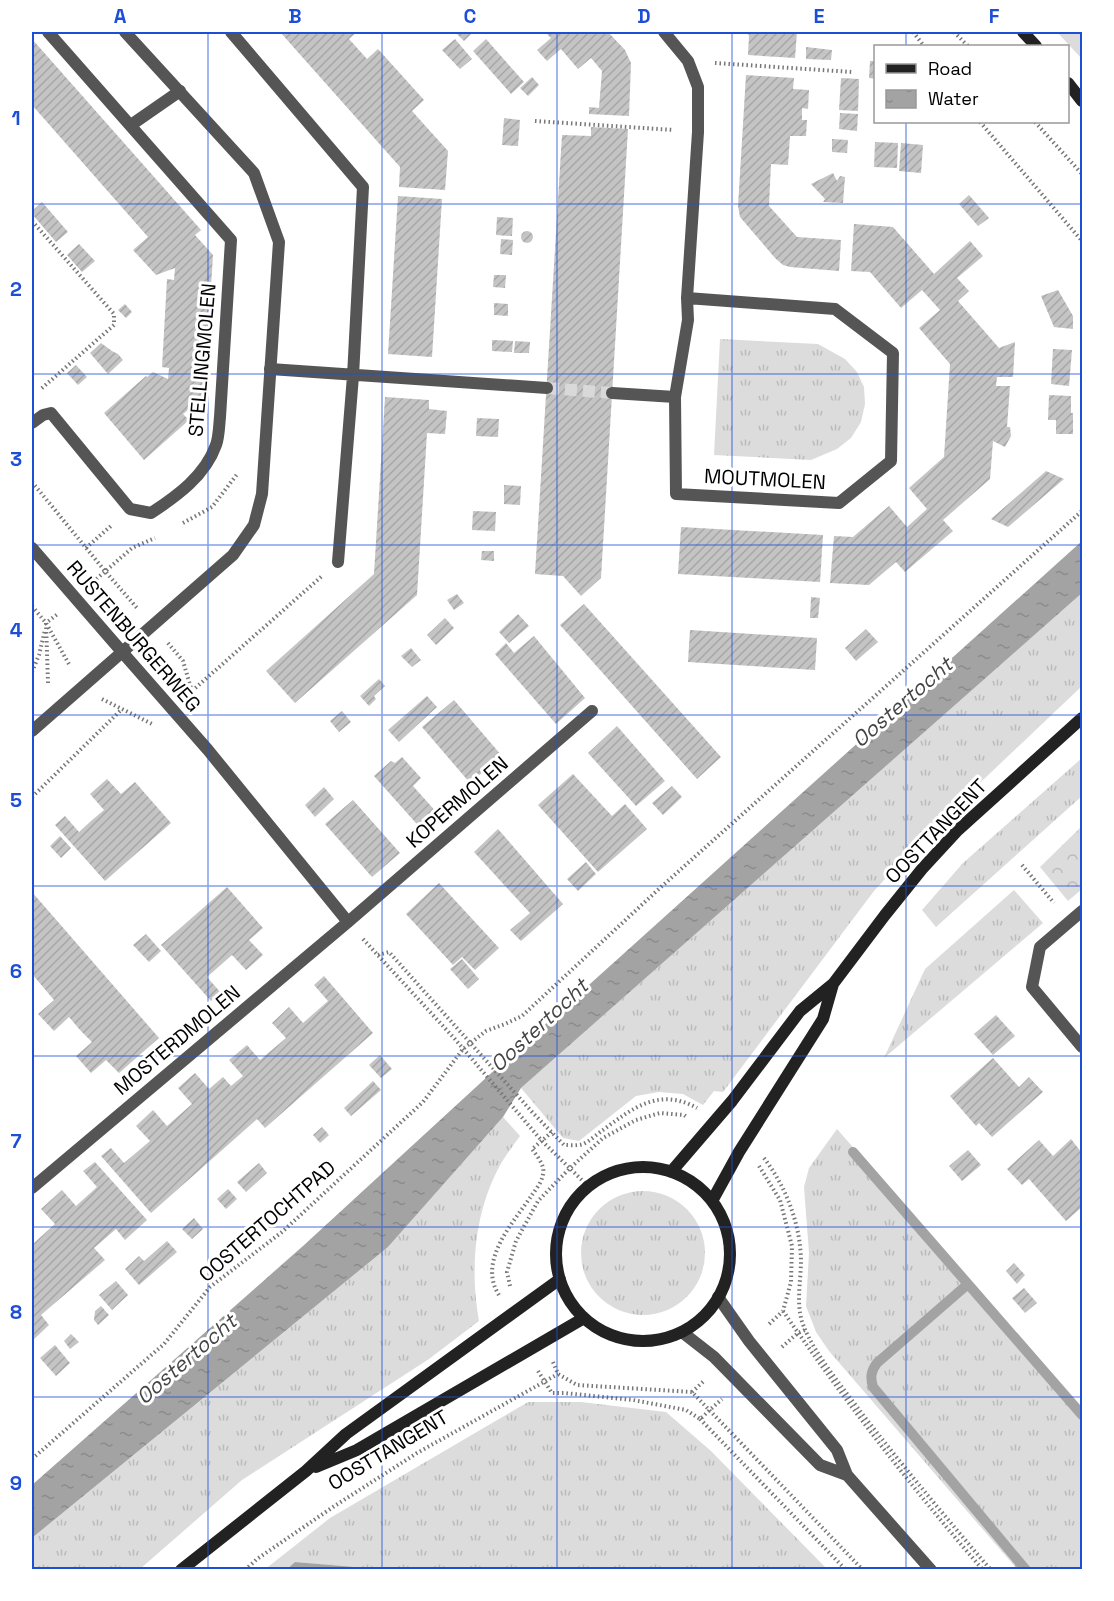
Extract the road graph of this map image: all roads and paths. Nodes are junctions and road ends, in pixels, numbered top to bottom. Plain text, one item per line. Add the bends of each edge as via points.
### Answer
1 (48, 32) edge
2 (125, 32) edge
3 (231, 32) edge
4 (664, 32) edge
5 (913, 32) edge
6 (954, 32) edge
7 (1023, 32) edge
8 (923, 45) edge
9 (967, 45) edge
10 (1035, 45) edge
11 (688, 62) junction
12 (852, 72) dead end
13 (1069, 84) edge
14 (180, 91) junction
15 (1083, 101) edge
16 (534, 121) dead end
17 (981, 123) edge
18 (1036, 123) edge
19 (131, 125) junction
20 (698, 132) junction
21 (1083, 174) edge
22 (32, 221) edge
23 (1083, 242) edge
24 (687, 298) junction
25 (270, 369) junction
26 (353, 376) junction
27 (546, 388) tunnel mouth
28 (612, 393) tunnel mouth
29 (675, 397) junction
30 (51, 413) junction
31 (32, 423) edge
32 (242, 468) dead end
33 (130, 509) junction
34 (1083, 511) edge
35 (175, 528) dead end
36 (157, 537) dead end
37 (32, 548) edge
38 (86, 548) dead end
39 (338, 562) joint
40 (75, 598) junction
41 (32, 606) edge
42 (46, 623) junction
43 (123, 653) junction
44 (32, 672) edge
45 (85, 682) junction
46 (192, 691) dead end
47 (121, 710) junction
48 (592, 711) dead end
49 (1083, 718) edge
50 (36, 727) edge
51 (160, 728) dead end
52 (32, 797) edge
53 (1022, 865) dead end
54 (1083, 911) edge
55 (348, 922) junction
56 (1070, 922) junction
57 (833, 984) junction
58 (470, 1042) junction
59 (1083, 1047) edge
60 (463, 1049) junction
61 (722, 1113) junction
62 (691, 1120) dead end
63 (752, 1131) junction
64 (758, 1166) dead end
65 (569, 1168) junction
66 (671, 1172) junction
67 (589, 1186) junction
68 (32, 1188) edge
69 (712, 1201) junction
70 (560, 1279) junction
71 (510, 1289) dead end
72 (718, 1298) junction
73 (783, 1311) junction
74 (584, 1318) junction
75 (765, 1327) dead end
76 (682, 1332) junction
77 (552, 1360) dead end
78 (558, 1374) junction
79 (711, 1374) dead end
80 (692, 1392) junction
81 (700, 1419) dead end
82 (32, 1458) edge
83 (306, 1471) junction
84 (847, 1475) junction
85 (181, 1569) edge
86 (246, 1569) edge
87 (846, 1569) edge
88 (863, 1569) edge
89 (931, 1569) edge
90 (983, 1569) edge
91 (991, 1569) edge

1 - 19 street, STELLINGMOLEN
2 - 14 street
3 - 26 street via 363,187
4 - 11 street, MOUTMOLEN
5 - 8 path
6 - 9 path
7 - 10 main road
11 - 12 path
11 - 20 street, MOUTMOLEN via 698,87
13 - 15 main road
14 - 19 street
14 - 25 street via 254,173 279,242
16 - 20 path
17 - 23 path
18 - 21 path
19 - 33 street, STELLINGMOLEN via 231,240 216,445 180,494 151,513
20 - 24 street, MOUTMOLEN
22 - 30 path via 114,314 114,325 36,393
24 - 29 street, MOUTMOLEN via 688,320
24 - 29 street, MOUTMOLEN via 835,309 893,353 891,461 839,504 676,494
25 - 26 street
25 - 43 street via 262,494 254,525 233,555
26 - 27 street
26 - 39 street
28 - 29 street
30 - 31 street
30 - 33 street
32 - 35 path via 212,507
33 - 38 path
34 - 58 path, OOSTERTOCHTPAD via 522,1016
36 - 40 path via 132,548
37 - 40 street, RUSTENBURGERWEG
39 - 46 path
40 - 42 path
40 - 43 street, RUSTENBURGERWEG
41 - 42 path, RUSTENBURGERWEG
42 - 44 path
42 - 45 path, RUSTENBURGERWEG via 66,662
42 - 50 path via 48,681
43 - 45 street
43 - 55 street, RUSTENBURGERWEG
45 - 47 path, RUSTENBURGERWEG
45 - 50 street
47 - 51 path, RUSTENBURGERWEG
47 - 52 path
48 - 55 street, KOPERMOLEN
49 - 57 main road, OOSTTANGENT via 958,831 922,869
53 - 56 path
54 - 56 street
55 - 68 street, MOSTERDMOLEN
56 - 59 street via 1040,947 1032,987
57 - 61 main road, OOSTTANGENT via 800,1011
57 - 63 main road, OOSTTANGENT via 823,1019
58 - 60 path, OOSTERTOCHTPAD
58 - 60 path via 389,952 378,955
58 - 61 path via 564,1145 583,1144 644,1102 669,1099 683,1101 704,1113 710,1106
60 - 65 path
60 - 82 path, OOSTERTOCHTPAD via 423,1102 282,1232 210,1287 164,1344
61 - 66 main road, OOSTTANGENT
62 - 65 path via 684,1115 660,1113 636,1120 603,1138
63 - 69 main road, OOSTTANGENT
63 - 91 path via 765,1139 757,1152 778,1179 797,1226 801,1258 799,1314 805,1330 882,1439
64 - 73 path via 780,1200 792,1246
65 - 67 path
65 - 71 path via 538,1201 516,1241 507,1272
66 - 67 main road via 634,1167 607,1174
66 - 69 main road via 690,1180
67 - 70 main road via 565,1214 556,1243
69 - 72 main road via 723,1218 730,1244 729,1270
70 - 74 main road via 568,1300
70 - 83 main road, OOSTTANGENT via 346,1434
72 - 76 main road via 706,1315
72 - 84 street via 837,1450
73 - 75 path
73 - 90 path via 924,1502
74 - 76 main road via 608,1334 633,1341 660,1340
74 - 83 main road, OOSTTANGENT via 357,1450
76 - 84 street via 714,1357 820,1465
77 - 78 path
78 - 80 path via 577,1385
78 - 86 path, OOSTTANGENT via 417,1453
79 - 80 path
80 - 88 path
81 - 87 path
83 - 85 main road, OOSTTANGENT
84 - 89 street

